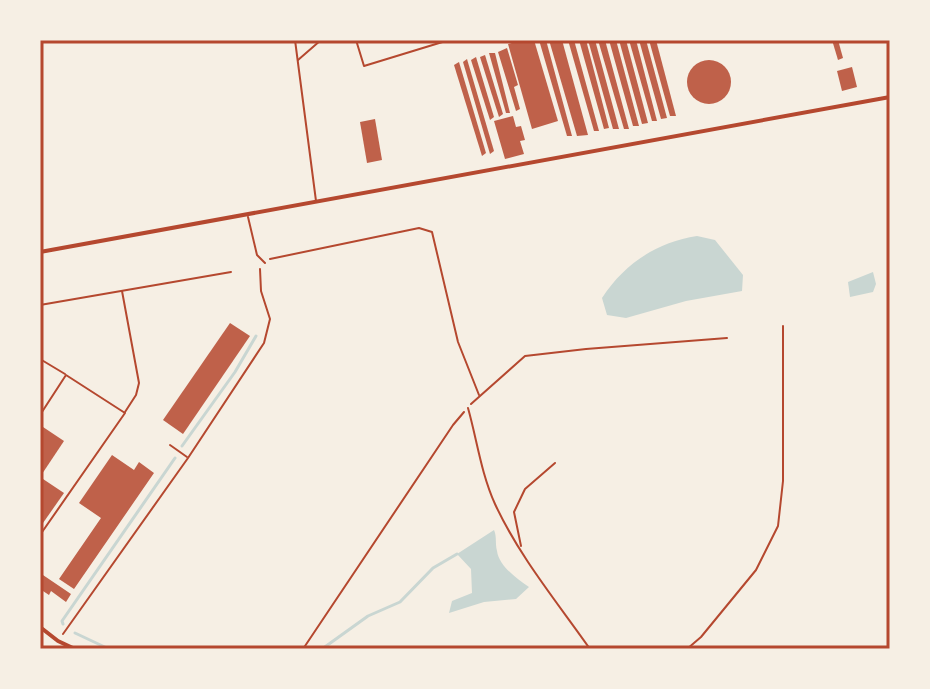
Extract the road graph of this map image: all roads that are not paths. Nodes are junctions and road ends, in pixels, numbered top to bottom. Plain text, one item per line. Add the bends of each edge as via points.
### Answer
1 (295, 40) edge
2 (321, 40) edge
3 (356, 40) edge
4 (449, 40) edge
5 (297, 61) junction
6 (890, 97) edge
7 (316, 202) junction
8 (247, 214) junction
9 (40, 252) edge
10 (265, 263) road end
11 (231, 272) dead end
12 (122, 291) junction
13 (40, 305) edge
14 (783, 326) dead end
15 (40, 359) edge
16 (66, 375) junction
17 (468, 408) road end
18 (125, 413) junction
19 (40, 415) edge
20 (555, 463) dead end
21 (40, 535) edge
22 (522, 552) junction
23 (40, 627) edge
24 (75, 649) edge
25 (590, 649) edge
26 (687, 649) edge

1 - 5 lane
2 - 5 lane
3 - 4 lane via 364,66
5 - 7 lane
6 - 7 street
7 - 8 street
8 - 9 street
8 - 10 lane via 257,255
11 - 12 lane
12 - 13 lane
12 - 18 lane via 139,383
14 - 26 lane via 778,526 756,570
15 - 16 lane
16 - 18 lane
16 - 19 lane
17 - 22 lane via 486,481
18 - 21 lane
20 - 22 lane via 525,489 514,512
22 - 25 lane
23 - 24 street

